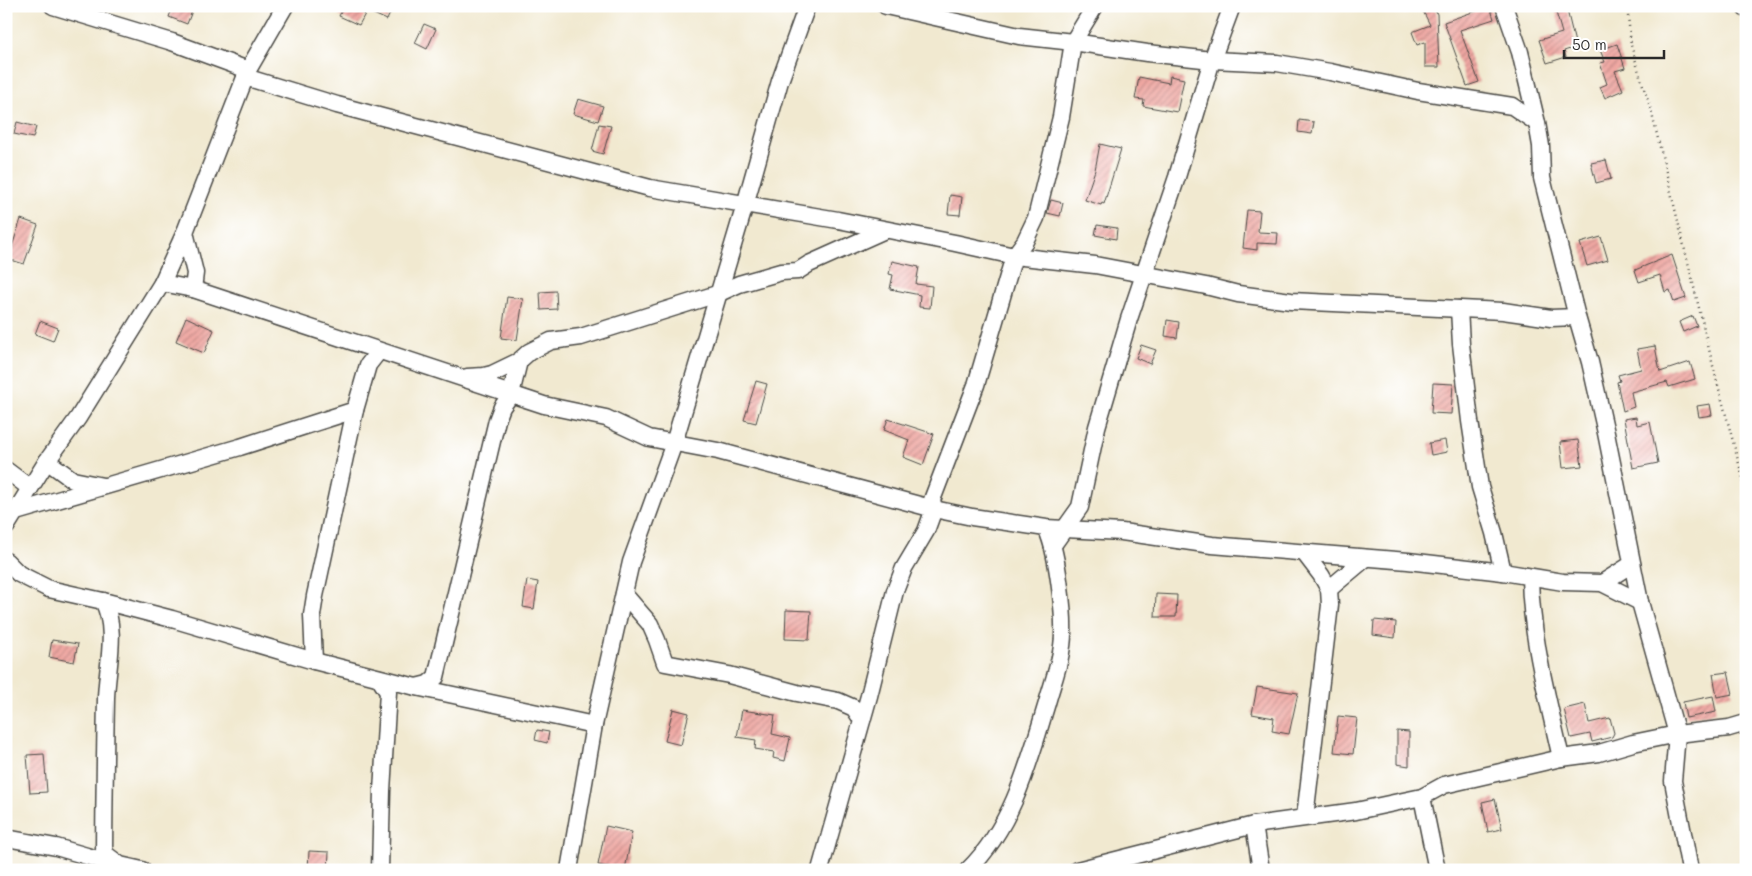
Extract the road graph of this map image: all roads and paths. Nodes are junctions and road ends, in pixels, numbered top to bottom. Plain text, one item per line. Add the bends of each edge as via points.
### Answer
1 (285, 6) edge
2 (807, 6) edge
3 (886, 6) edge
4 (1095, 6) edge
5 (1232, 6) edge
6 (1504, 6) edge
7 (1627, 6) edge
8 (59, 7) edge
9 (940, 12) edge
10 (1073, 42) junction
11 (1212, 60) junction
12 (247, 73) junction
13 (1528, 85) junction
14 (1493, 103) junction
15 (1537, 123) junction
16 (745, 205) junction
17 (885, 230) junction
18 (185, 232) junction
19 (1014, 256) junction
20 (1144, 274) junction
21 (162, 283) junction
22 (193, 290) junction
23 (718, 294) junction
24 (1459, 308) junction
25 (1576, 316) junction
26 (357, 344) junction
27 (379, 351) junction
28 (519, 361) junction
29 (368, 365) junction
30 (462, 378) junction
31 (511, 394) junction
32 (355, 410) junction
33 (674, 443) junction
34 (47, 461) junction
35 (6, 470) edge
36 (106, 487) junction
37 (30, 488) junction
38 (1746, 490) edge
39 (912, 503) junction
40 (1080, 507) junction
41 (934, 509) junction
42 (16, 512) junction
43 (6, 527) edge
44 (1046, 528) junction
45 (1063, 529) junction
46 (1087, 529) junction
47 (926, 531) junction
48 (1053, 545) junction
49 (1305, 554) junction
50 (1366, 558) junction
51 (6, 561) edge
52 (1632, 564) junction
53 (1503, 572) junction
54 (1530, 577) junction
55 (1602, 583) junction
56 (1329, 589) junction
57 (624, 594) junction
58 (104, 601) junction
59 (1640, 602) junction
60 (133, 608) junction
61 (111, 623) junction
62 (314, 661) junction
63 (393, 687) junction
64 (416, 687) junction
65 (862, 720) junction
66 (1746, 722) edge
67 (594, 724) junction
68 (1677, 734) junction
69 (1561, 758) junction
70 (1422, 797) junction
71 (1305, 818) junction
72 (1254, 826) junction
73 (6, 838) edge
74 (109, 864) edge
75 (1119, 864) edge
76 (1082, 869) edge
77 (142, 870) edge
78 (380, 870) edge
79 (569, 870) edge
80 (820, 870) edge
81 (968, 870) edge
82 (1260, 870) edge
83 (1437, 870) edge
84 (1690, 870) edge

1 - 12 street
2 - 16 street via 780,81
3 - 9 street
4 - 10 street
5 - 11 street
6 - 13 street
7 - 38 path via 1631,45 1652,110
8 - 12 street via 172,42
9 - 10 street via 1019,36
10 - 11 street
10 - 19 street via 1061,117 1036,218
11 - 14 street via 1277,63
11 - 20 street
12 - 16 street via 337,105 604,176
12 - 18 street
13 - 14 street via 1507,99
13 - 15 street
14 - 15 street via 1512,106
15 - 25 street via 1542,178
16 - 17 street
16 - 23 street
17 - 19 street
17 - 23 street via 798,271 772,274
18 - 21 street
18 - 22 street via 196,273
19 - 20 street
19 - 41 street via 976,385 932,500
20 - 24 street via 1238,294 1291,300
20 - 40 street via 1097,427
21 - 22 street
21 - 34 street via 78,418
22 - 26 street
23 - 28 street via 581,337 551,341 528,352
23 - 33 street
24 - 25 street via 1551,318
24 - 53 street via 1480,487
25 - 52 street via 1590,362
26 - 27 street
26 - 29 street
27 - 29 street
27 - 30 street
28 - 30 street via 488,376
28 - 31 street
29 - 32 street
30 - 31 street
31 - 33 street via 544,405 606,418 649,438
31 - 64 street via 497,420 436,677 428,684
32 - 36 street
32 - 62 street via 312,615
33 - 39 street via 718,451
33 - 57 street via 631,562
34 - 36 street via 73,480
34 - 37 street
35 - 37 street
36 - 42 street
37 - 42 street
39 - 41 street
39 - 47 street
40 - 45 street
40 - 46 street
41 - 44 street
41 - 47 street
42 - 43 street
44 - 45 street
44 - 48 street
45 - 46 street
45 - 48 street
46 - 49 street
47 - 65 street via 904,568 895,591
48 - 81 street via 1063,634 1057,668 1025,776 997,834
49 - 50 street
49 - 56 street
50 - 53 street
50 - 56 street
51 - 58 street via 19,574 49,589
52 - 55 street
52 - 59 street
53 - 54 street
54 - 55 street
54 - 69 street via 1530,601 1539,656
55 - 59 street
56 - 71 street via 1330,606
57 - 65 street via 650,624 664,663 838,701 854,708
57 - 67 street
58 - 60 street
58 - 61 street
59 - 68 street
60 - 61 street
60 - 62 street
61 - 74 street via 106,695
62 - 63 street via 379,678
63 - 64 street
63 - 78 street via 382,791
64 - 67 street
65 - 80 street
66 - 68 street via 1729,728
67 - 79 street
68 - 69 street via 1599,753
68 - 84 street via 1673,781
69 - 70 street via 1444,785
70 - 71 street via 1356,812
70 - 83 street
71 - 72 street
72 - 75 street
72 - 82 street
73 - 74 street via 56,846
74 - 77 street
75 - 76 street

